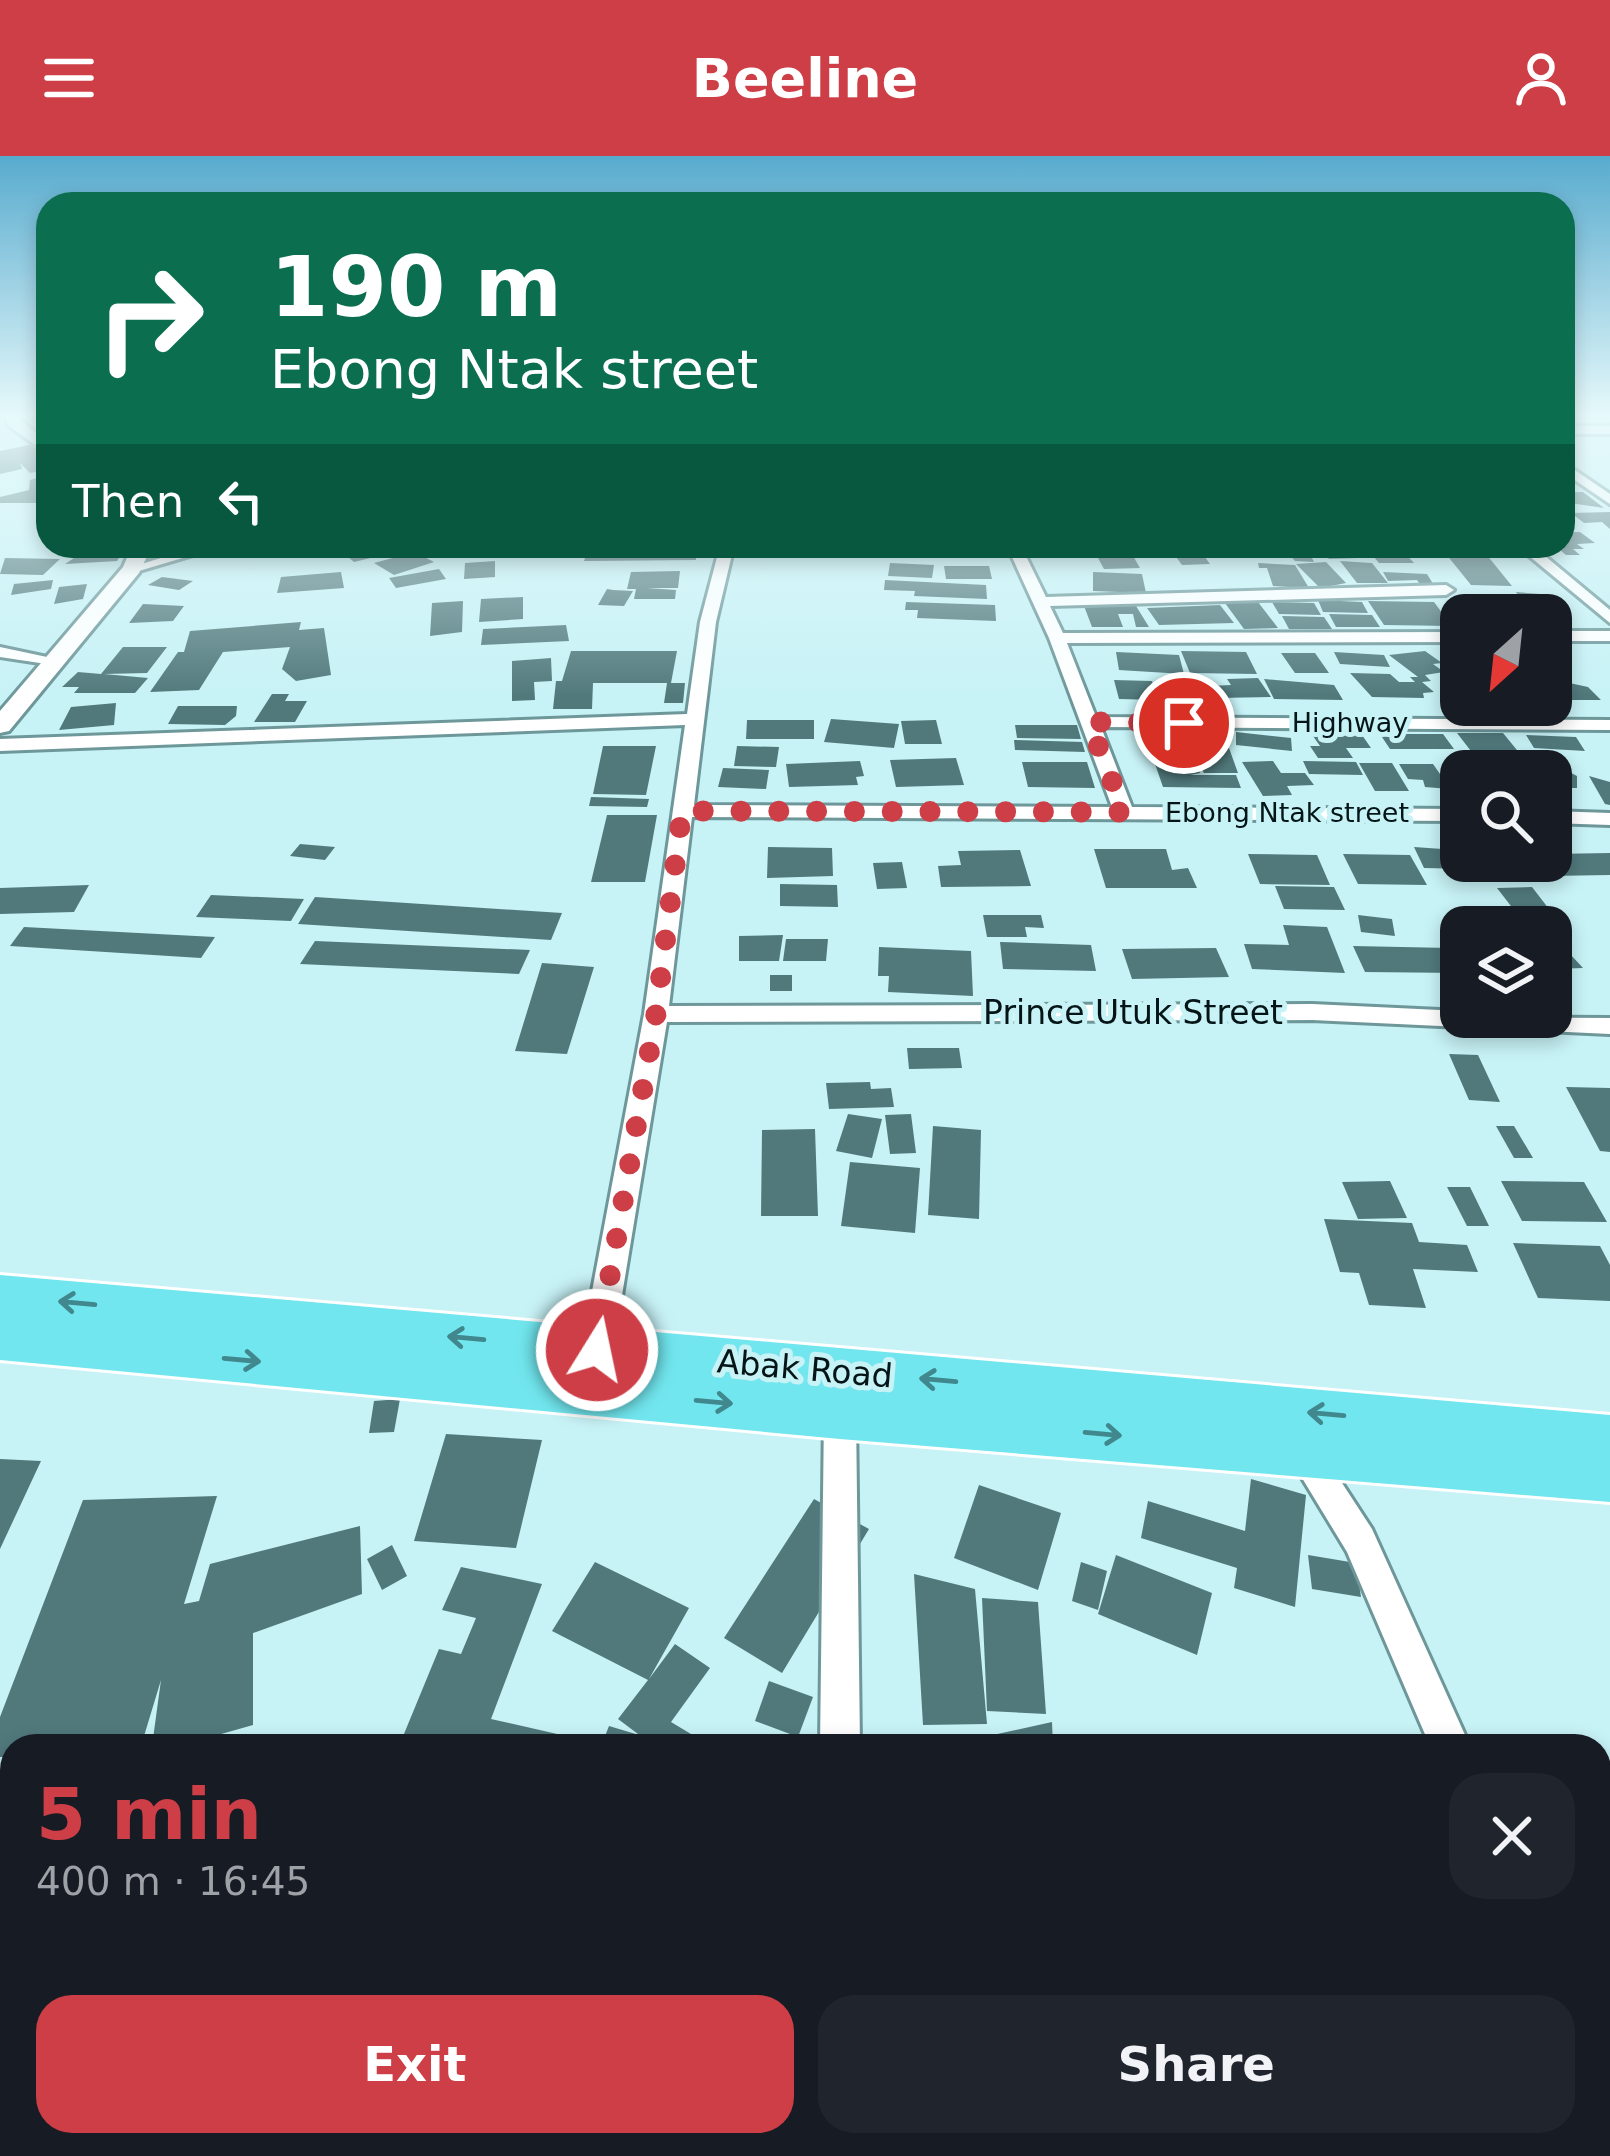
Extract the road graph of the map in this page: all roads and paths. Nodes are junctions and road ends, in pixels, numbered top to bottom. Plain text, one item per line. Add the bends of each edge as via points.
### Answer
1 (137, 558) edge
2 (173, 558) edge
3 (724, 558) edge
4 (1020, 558) edge
5 (1538, 558) edge
6 (132, 569) junction
7 (1446, 590) dead end
8 (1040, 602) junction
9 (1610, 619) edge
10 (1572, 636) edge
11 (1610, 636) edge
12 (1440, 637) edge
13 (1057, 638) junction
14 (0, 652) edge
15 (52, 660) junction
16 (693, 719) junction
17 (1089, 722) junction
18 (1610, 725) edge
19 (0, 726) edge
20 (0, 745) edge
21 (682, 811) junction
22 (1124, 812) junction
23 (1440, 815) edge
24 (1572, 817) edge
25 (1610, 818) edge
26 (656, 1014) junction
27 (1610, 1026) edge
28 (0, 1296) edge
29 (0, 1338) edge
30 (597, 1350) junction
31 (840, 1414) junction
32 (1610, 1442) edge
33 (1302, 1450) junction
34 (1610, 1475) edge
35 (840, 1734) edge
36 (1445, 1734) edge

1 - 6 street
2 - 6 street
3 - 16 street
4 - 8 street
5 - 9 street
6 - 15 street
7 - 8 street
8 - 13 street
10 - 11 street
12 - 13 street
13 - 17 street
14 - 15 street
15 - 19 street
16 - 20 street
16 - 21 street
17 - 18 street, Highway
17 - 22 street
21 - 22 street, Ebong Ntak street
21 - 26 street
22 - 23 street, Ebong Ntak street
24 - 25 street
26 - 27 street, Prince Utuk Street via 1312,1012
26 - 30 street
30 -> 28 highway, Abak Road
29 -> 31 highway, Abak Road
32 -> 30 highway, Abak Road
31 -> 33 highway, Abak Road
31 - 35 street
33 - 34 highway, Abak Road
33 - 36 street via 1360,1541

